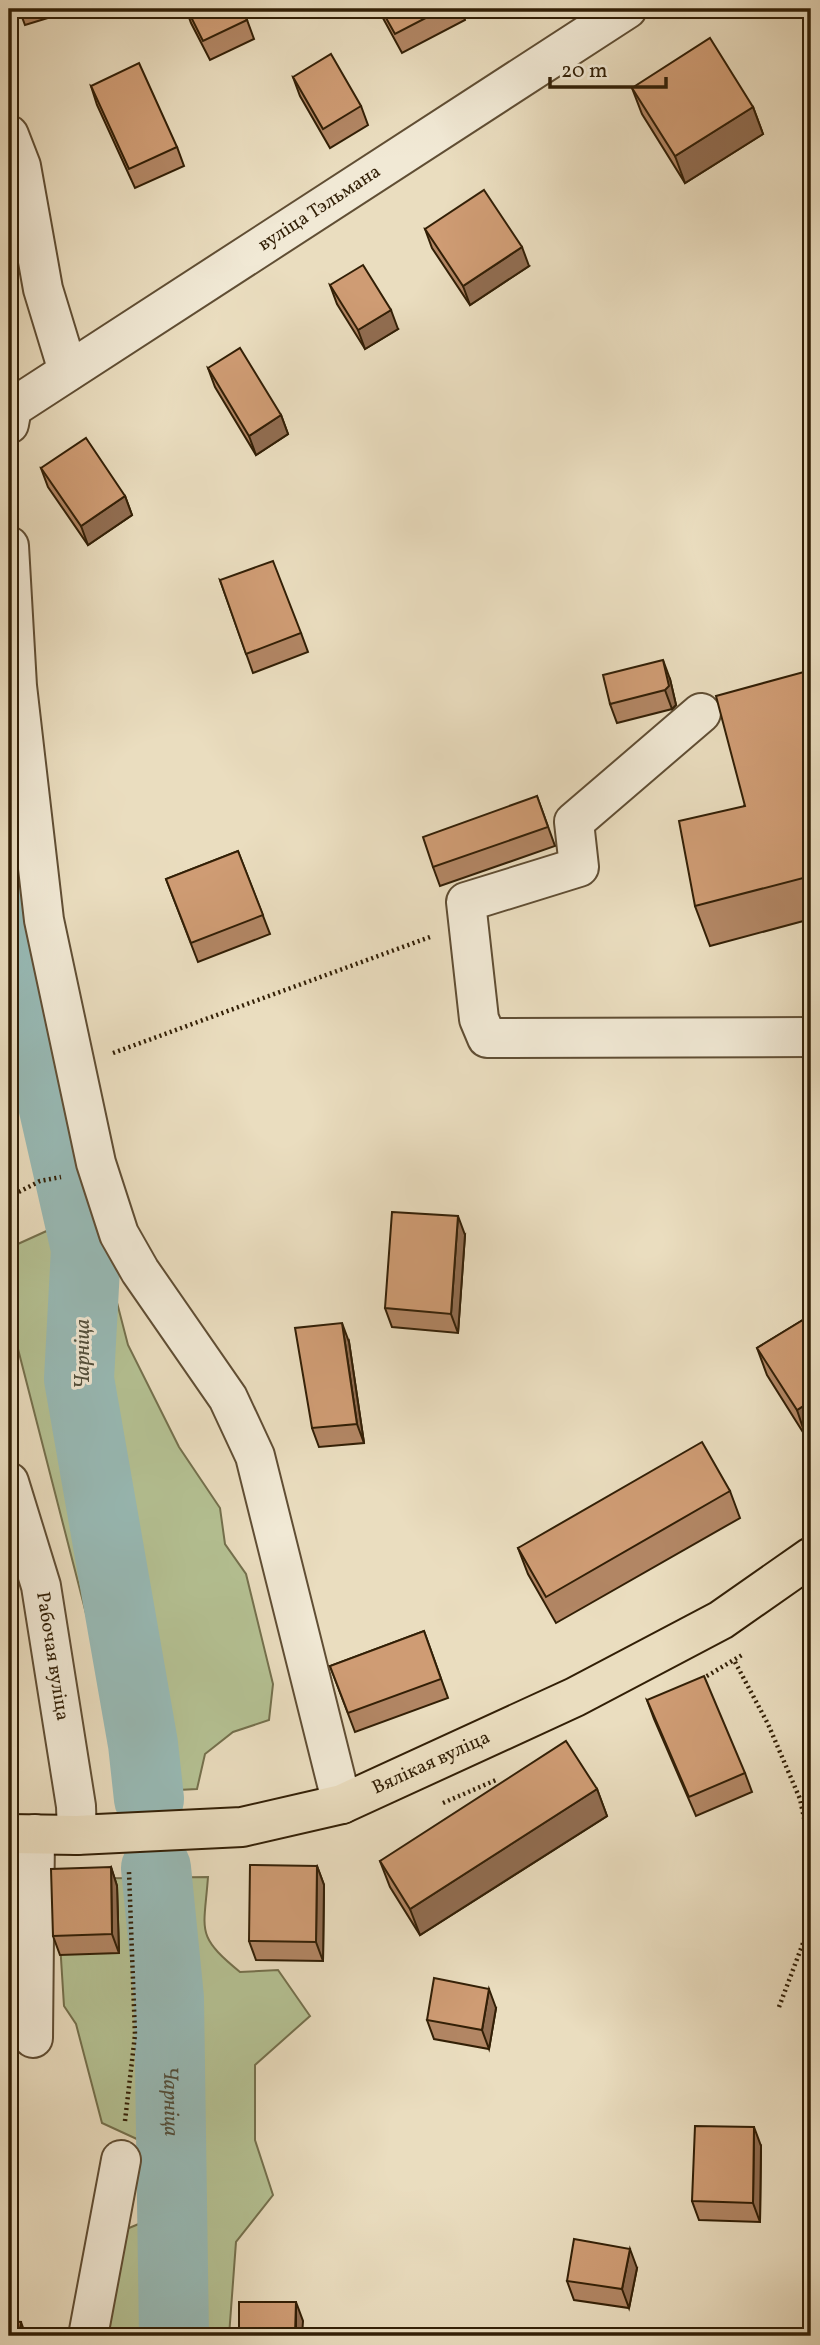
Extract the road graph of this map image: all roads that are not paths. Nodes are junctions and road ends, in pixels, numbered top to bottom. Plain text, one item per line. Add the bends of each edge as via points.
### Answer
1 (627, 9) edge
2 (9, 135) edge
3 (68, 371) junction
4 (10, 416) edge
5 (9, 546) edge
6 (701, 713) dead end
7 (811, 1037) edge
8 (9, 1482) edge
9 (811, 1557) edge
10 (342, 1804) junction
11 (22, 1834) edge
12 (77, 1835) junction
13 (33, 2038) dead end
14 (121, 2160) road end
15 (88, 2336) edge

1 - 3 street, вуліца Тэльмана
2 - 3 street via 21,166 43,289
3 - 4 street, вуліца Тэльмана
5 - 10 street via 17,686 44,920 96,1163 119,1234 228,1398 255,1456
6 - 7 street via 574,822 579,867 466,902 479,1020 486,1038
8 - 12 street, Рабочая вуліца via 41,1586
9 - 10 main road, Вялікая вуліца via 721,1620 587,1691
10 - 12 main road, Вялікая вуліца via 242,1827
11 - 12 main road, Вялікая вуліца
11 - 13 street
14 - 15 street

